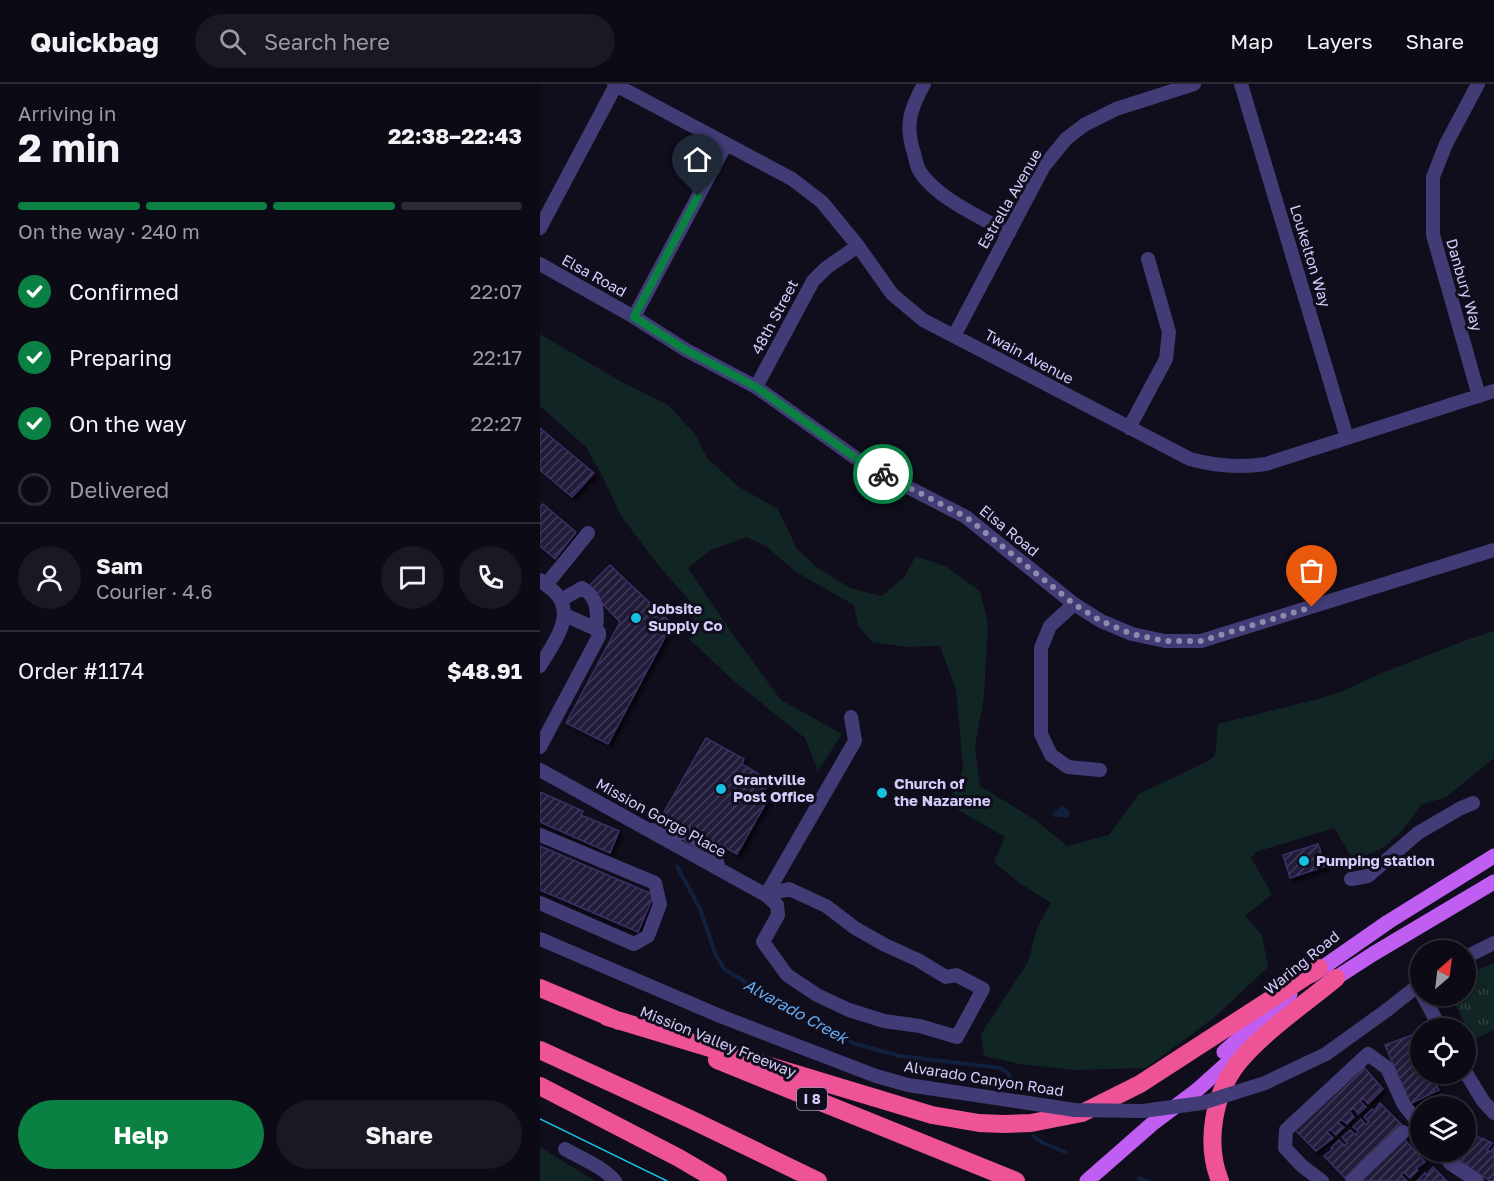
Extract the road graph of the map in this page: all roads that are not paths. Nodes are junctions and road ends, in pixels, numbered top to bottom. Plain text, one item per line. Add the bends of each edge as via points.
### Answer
1 (924, 84) edge
2 (1194, 84) edge
3 (1240, 84) edge
4 (1478, 84) edge
5 (615, 85) edge
6 (634, 89) edge
7 (726, 144) junction
8 (540, 228) edge
9 (1009, 233) junction
10 (858, 246) junction
11 (1148, 259) dead end
12 (540, 264) edge
13 (634, 317) junction
14 (954, 336) junction
15 (756, 387) junction
16 (1494, 391) edge
17 (1479, 396) junction
18 (1130, 428) junction
19 (1347, 438) junction
20 (588, 533) dead end
21 (1494, 550) edge
22 (543, 583) edge
23 (561, 600) junction
24 (1074, 604) junction
25 (565, 615) junction
26 (596, 629) junction
27 (540, 666) edge
28 (851, 717) dead end
29 (540, 747) edge
30 (540, 770) edge
31 (1100, 770) dead end
32 (1473, 803) dead end
33 (540, 835) edge
34 (1494, 856) edge
35 (1351, 879) dead end
36 (1494, 882) edge
37 (766, 895) junction
38 (540, 903) edge
39 (540, 939) edge
40 (1494, 943) edge
41 (1476, 952) edge
42 (1319, 969) junction
43 (1336, 978) junction
44 (540, 988) edge
45 (1410, 995) edge
46 (607, 1017) junction
47 (540, 1050) edge
48 (1473, 1084) edge
49 (540, 1086) edge
50 (1410, 1112) edge
51 (1494, 1113) edge
52 (1152, 1124) junction
53 (1403, 1132) dead end
54 (565, 1149) dead end
55 (1450, 1162) edge
56 (615, 1181) edge
57 (718, 1181) edge
58 (818, 1181) edge
59 (1016, 1181) edge
60 (1087, 1181) edge
61 (1220, 1181) edge
62 (1322, 1181) edge
63 (1352, 1181) edge
64 (1477, 1181) edge

1 - 9 street via 911,107 908,135 918,168 942,194
2 - 9 street, Estrella Avenue via 1116,109 1066,139 1044,166
3 - 19 street, Loukelton Way
4 - 17 street, Danbury Way via 1433,177 1433,235
5 - 6 street, Twain Avenue
5 - 8 street
6 - 7 street, Twain Avenue
7 - 10 street, Twain Avenue via 792,179 822,202
7 - 13 street
9 - 14 street, Estrella Avenue
10 - 14 street, Twain Avenue via 892,294 923,320
10 - 15 street, 48th Street via 813,281
11 - 18 street via 1169,332 1166,359
12 - 13 street, Elsa Road
13 - 15 street, Elsa Road
14 - 18 street, Twain Avenue
15 - 24 street, Elsa Road via 867,466 966,517
16 - 17 street, Twain Avenue
17 - 19 street, Twain Avenue
18 - 19 street, Twain Avenue via 1190,459 1247,467
20 - 22 street
21 - 24 street, Elsa Road via 1201,641 1165,641 1132,634
22 - 23 street
23 - 25 street
23 - 26 street via 582,588 591,594 597,606
24 - 31 street via 1050,626 1041,648 1041,734 1051,755 1068,767
25 - 26 street
25 - 27 street
26 - 29 street via 599,636
28 - 37 street via 855,741
30 - 37 street, Mission Gorge Place
32 - 35 street via 1418,833 1368,876
33 - 38 street via 655,883 660,904 648,936 634,944
34 - 42 main road, Waring Road
36 - 43 main road, Waring Road
37 - 37 street via 777,905 778,915 763,942 787,975 799,984 849,1010 957,1037 983,989 956,975 946,977 885,945 826,906 789,890
39 - 45 street, Alvarado Canyon Road, bridge via 720,1016 876,1076 908,1085 1075,1110 1143,1111 1202,1103 1265,1083 1326,1054
40 - 41 street
42 - 46 highway via 1140,1084 1082,1113 1031,1123 979,1123 932,1115
42 - 52 main road, Waring Road via 1189,1084
43 - 52 main road, Waring Road
43 - 61 highway via 1261,1041 1229,1079 1215,1115 1212,1145
44 - 46 highway, Mission Valley Freeway / I 8
46 - 59 highway, Mission Valley Freeway / I 8
47 - 58 highway
48 - 51 street
49 - 57 highway
50 - 62 street via 1387,1068 1368,1054 1286,1130 1285,1148
52 - 60 main road, Waring Road
53 - 63 street
54 - 56 street via 597,1165
55 - 64 street

